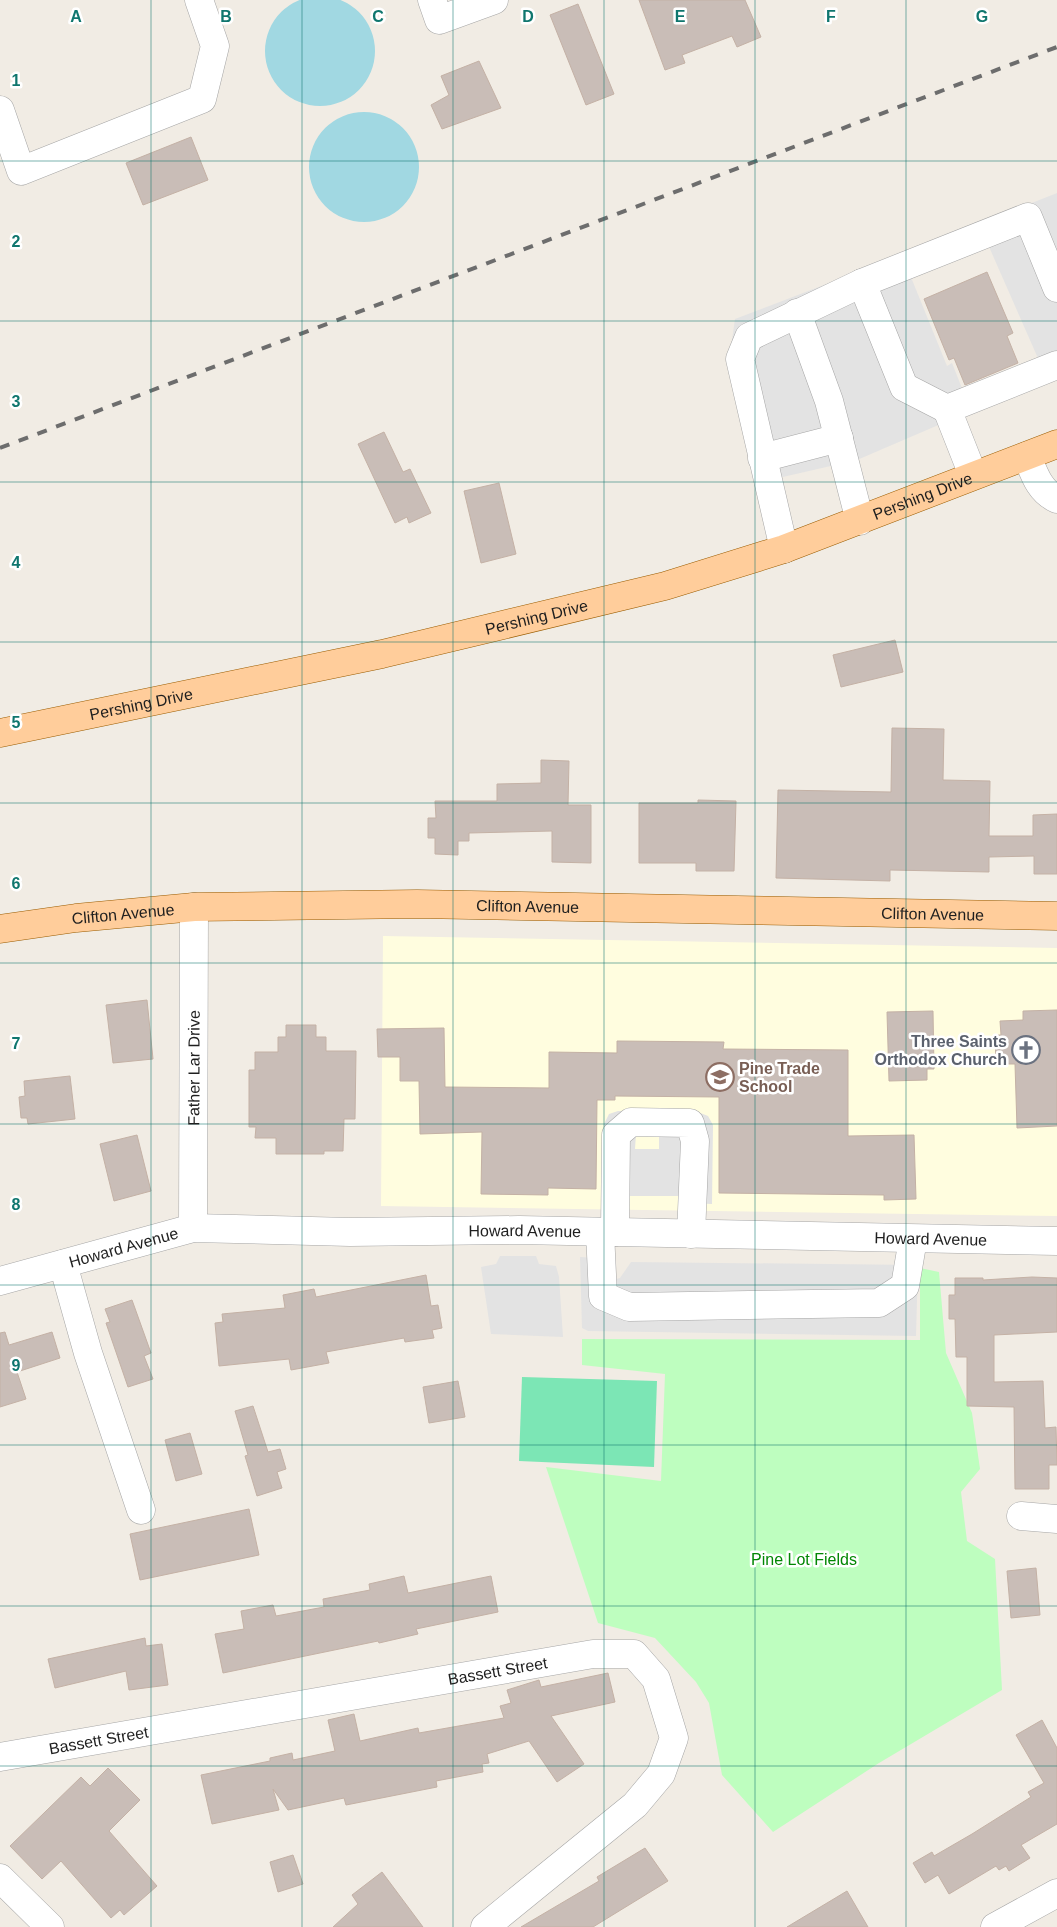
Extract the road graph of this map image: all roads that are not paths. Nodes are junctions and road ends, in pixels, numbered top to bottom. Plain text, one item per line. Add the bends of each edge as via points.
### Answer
1 (199, 0) edge
2 (432, 0) edge
3 (494, 0) edge
4 (0, 110) edge
5 (862, 283) junction
6 (1057, 288) edge
7 (797, 313) junction
8 (1057, 365) edge
9 (947, 409) junction
10 (838, 438) junction
11 (1057, 444) edge
12 (1027, 456) junction
13 (762, 458) junction
14 (973, 475) junction
15 (1057, 499) edge
16 (860, 521) junction
17 (784, 549) junction
18 (0, 733) edge
19 (194, 907) junction
20 (1057, 916) edge
21 (0, 929) edge
22 (193, 1228) junction
23 (607, 1232) junction
24 (691, 1234) junction
25 (913, 1239) junction
26 (1057, 1240) edge
27 (63, 1264) junction
28 (0, 1281) edge
29 (140, 1510) dead end
30 (1021, 1516) dead end
31 (1057, 1519) edge
32 (0, 1757) edge
33 (0, 1878) edge
34 (1057, 1893) edge
35 (50, 1927) edge
36 (485, 1927) edge
37 (995, 1927) edge

1 - 4 street via 215,46 202,99 21,171
2 - 3 street via 439,20
5 - 6 street via 1028,216
5 - 7 street
5 - 9 street via 904,387
7 - 10 street via 829,402
7 - 13 street via 749,337 740,359
8 - 9 street
9 - 14 street
10 - 13 street
10 - 16 street
11 - 12 main road, Pershing Drive
12 - 14 main road, Pershing Drive
12 - 15 street via 1037,481
13 - 17 street
14 - 16 main road, Pershing Drive
16 - 17 main road, Pershing Drive
17 - 18 main road, Pershing Drive via 665,586 497,627
19 - 20 main road, Clifton Avenue via 418,904
19 - 21 main road, Clifton Avenue
19 - 22 street, Father Lar Drive
22 - 23 street, Howard Avenue
22 - 27 street, Howard Avenue
23 - 24 street, Howard Avenue
23 - 24 street via 616,1135 631,1122 690,1123 695,1141
23 - 25 street via 603,1296 629,1307 879,1303 905,1286
24 - 25 street, Howard Avenue
25 - 26 street, Howard Avenue
27 - 28 street, Howard Avenue
27 - 29 street via 88,1353
30 - 31 street
32 - 36 street, Bassett Street via 593,1654 634,1654 656,1679 674,1738 661,1774 635,1805
33 - 35 street
34 - 37 street

